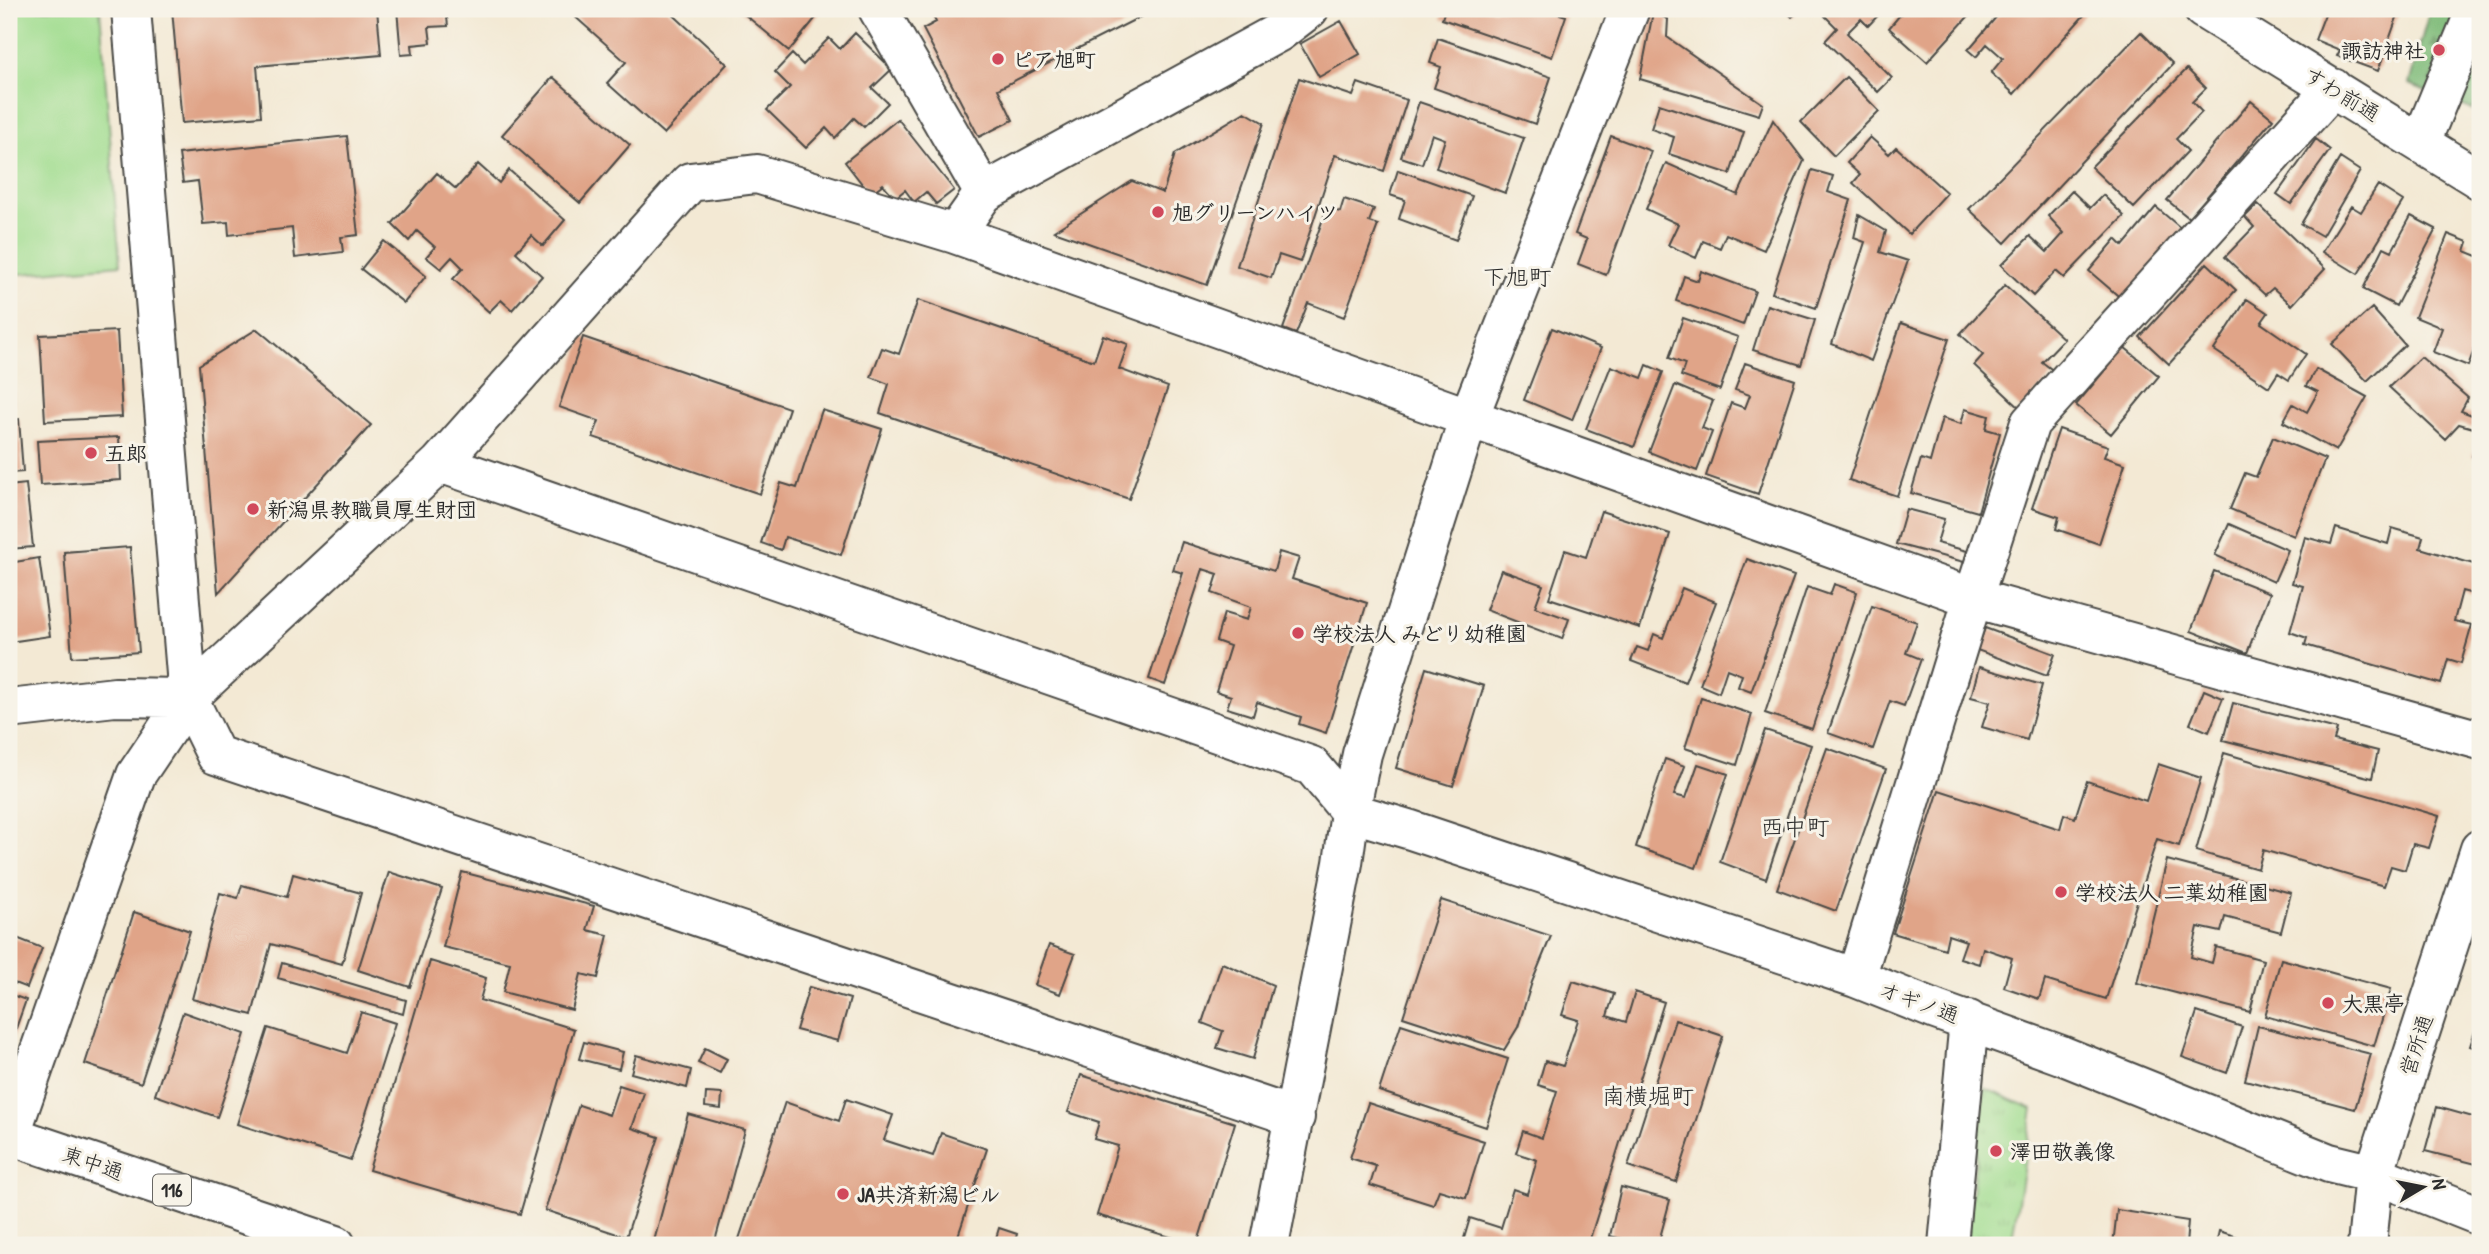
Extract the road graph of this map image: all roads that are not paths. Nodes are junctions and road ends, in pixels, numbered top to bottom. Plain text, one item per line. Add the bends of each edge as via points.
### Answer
1 (131, 9) edge
2 (878, 9) edge
3 (1310, 9) edge
4 (1630, 9) edge
5 (2203, 9) edge
6 (2476, 9) edge
7 (2333, 88) junction
8 (2421, 142) junction
9 (2480, 180) edge
10 (984, 193) junction
11 (955, 234) junction
12 (1469, 416) junction
13 (440, 463) junction
14 (1973, 598) junction
15 (188, 698) junction
16 (9, 709) edge
17 (2480, 740) edge
18 (1350, 812) junction
19 (2480, 849) edge
20 (1856, 978) junction
21 (1969, 1020) junction
22 (1295, 1117) junction
23 (9, 1136) edge
24 (2374, 1174) junction
25 (2480, 1216) edge
26 (336, 1245) edge
27 (1269, 1245) edge
28 (1948, 1245) edge
29 (2367, 1245) edge

1 - 15 main road
2 - 10 main road
3 - 10 main road via 1279,32
4 - 12 main road
5 - 7 main road, すわ前通
6 - 8 main road
7 - 8 main road, すわ前通
7 - 14 main road via 2030,424
8 - 9 main road, すわ前通
10 - 11 main road
11 - 12 main road
11 - 13 main road via 757,174 690,182
12 - 14 main road
12 - 18 main road via 1362,754
13 - 15 main road
13 - 18 main road via 1312,766
14 - 17 main road
14 - 20 main road
15 - 16 main road via 116,697
15 - 22 main road via 216,755
15 - 23 main road via 135,775
18 - 20 main road, オギノ通
18 - 22 main road
19 - 24 main road, 営所通
20 - 21 main road, オギノ通
21 - 24 main road, オギノ通 via 2329,1163
21 - 28 main road
22 - 27 main road
23 - 26 main road, 東中通 / 116
24 - 25 main road, オギノ通
24 - 29 main road, 営所通

